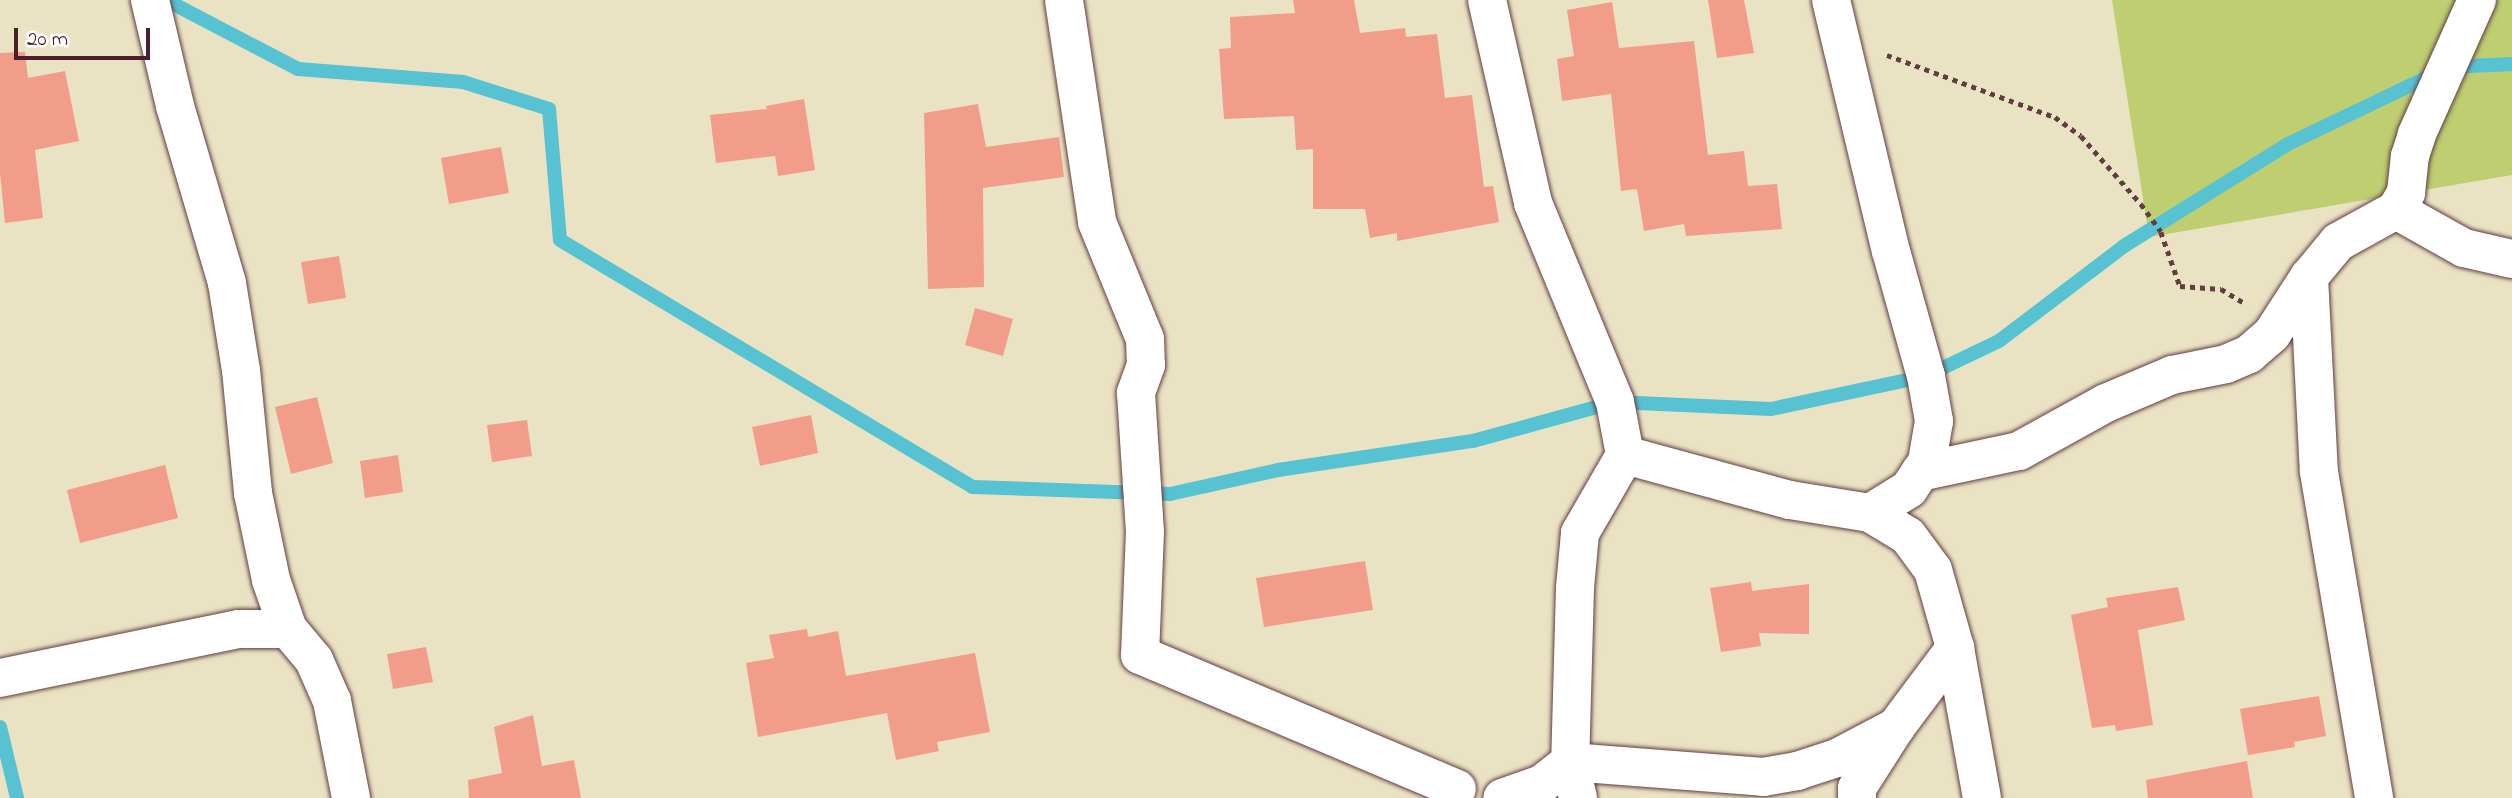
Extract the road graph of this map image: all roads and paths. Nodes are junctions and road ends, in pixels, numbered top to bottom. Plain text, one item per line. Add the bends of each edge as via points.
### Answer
1 (150, 0) edge
2 (1064, 0) edge
3 (1487, 0) edge
4 (1831, 0) edge
5 (2477, 0) edge
6 (1840, 38) junction
7 (2396, 210) junction
8 (2512, 259) edge
9 (2309, 277) junction
10 (2282, 319) junction
11 (1625, 455) junction
12 (1920, 472) junction
13 (1870, 513) junction
14 (288, 629) junction
15 (1955, 648) junction
16 (0, 678) edge
17 (1896, 727) junction
18 (1574, 780) edge
19 (1449, 795) edge
20 (351, 798) edge
21 (1416, 798) edge
22 (1502, 798) edge
23 (1857, 798) edge
24 (1982, 798) edge
25 (2374, 798) edge

1 - 14 street via 174,106 227,283 242,370 253,493 271,580
2 - 19 street via 1097,222 1145,339 1146,365 1136,393 1145,531 1140,655
3 - 11 street via 1533,203 1615,402
4 - 6 street
5 - 7 street via 2417,134 2406,193
6 - 10 path via 2054,117 2081,136 2141,204 2161,232 2180,286 2221,289
6 - 12 street via 1928,387 1934,421 1927,462
7 - 8 street via 2463,248
7 - 9 street via 2337,243
9 - 10 street
9 - 25 street via 2319,472
10 - 12 street via 2249,354 2226,364 2161,380 2106,403 2019,451
11 - 13 street via 1790,500
11 - 18 street via 1580,533 1575,588
12 - 13 street via 1909,489
13 - 15 street via 1908,536 1933,570
14 - 16 street via 239,629
14 - 20 street via 314,660 332,701
15 - 17 street
15 - 24 street
17 - 18 street via 1837,758 1763,777
17 - 23 street via 1857,788
18 - 22 street via 1542,784
19 - 21 street

